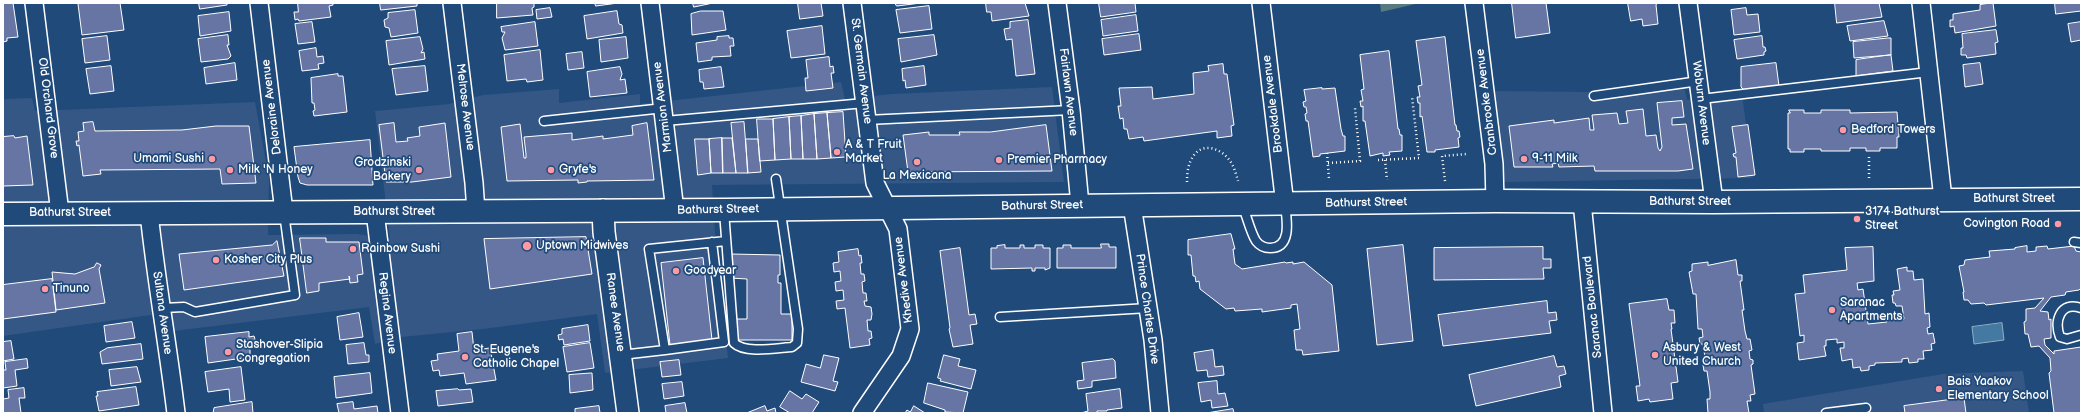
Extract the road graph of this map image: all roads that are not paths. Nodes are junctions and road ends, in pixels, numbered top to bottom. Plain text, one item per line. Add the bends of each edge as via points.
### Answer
1 (34, 3) edge
2 (259, 3) edge
3 (452, 3) edge
4 (650, 3) edge
5 (852, 3) edge
6 (1056, 3) edge
7 (1261, 3) edge
8 (1474, 3) edge
9 (1688, 3) edge
10 (1921, 3) edge
11 (1929, 72) junction
12 (1698, 82) junction
13 (1594, 96) dead end
14 (1701, 99) junction
15 (865, 103) junction
16 (1071, 110) junction
17 (665, 115) junction
18 (867, 120) junction
19 (544, 121) dead end
20 (776, 179) dead end
21 (1943, 199) junction
22 (2081, 199) edge
23 (1495, 201) junction
24 (1582, 202) junction
25 (1714, 202) junction
26 (1242, 204) junction
27 (1080, 205) junction
28 (1132, 205) junction
29 (1285, 205) junction
30 (887, 207) junction
31 (780, 209) junction
32 (603, 210) junction
33 (724, 210) junction
34 (675, 211) junction
35 (284, 212) junction
36 (375, 212) junction
37 (476, 212) junction
38 (60, 213) junction
39 (149, 213) junction
40 (3, 214) edge
41 (726, 241) junction
42 (712, 242) junction
43 (163, 308) junction
44 (1148, 308) junction
45 (2081, 308) edge
46 (1000, 317) dead end
47 (2081, 335) edge
48 (665, 350) junction
49 (621, 355) junction
50 (1866, 408) dead end
51 (176, 413) edge
52 (400, 413) edge
53 (628, 413) edge
54 (862, 413) edge
55 (1160, 413) edge
56 (1603, 413) edge
57 (1826, 413) edge

1 - 38 street, Old Orchard Grove
2 - 35 street, Deloraine Avenue
3 - 37 street, Melrose Avenue
4 - 17 street, Marmion Avenue
5 - 15 street, St. Germain Avenue
6 - 16 street, Fairlawn Avenue
7 - 29 street, Brookdale Avenue
8 - 23 street, Cranbrooke Avenue via 1494,164
9 - 12 street, Woburn Avenue
10 - 11 street
11 - 14 lane
11 - 21 street
12 - 13 lane
12 - 14 street, Woburn Avenue
14 - 25 street, Woburn Avenue
15 - 17 lane
15 - 18 street, St. Germain Avenue
16 - 18 lane
16 - 27 street, Fairlawn Avenue
17 - 19 lane
17 - 34 street, Marmion Avenue
18 - 30 street, St. Germain Avenue via 875,183
20 - 31 lane
21 - 22 main road, Bathurst Street
21 - 25 main road, Bathurst Street
23 - 24 main road, Bathurst Street
23 - 29 main road, Bathurst Street
24 - 25 main road, Bathurst Street
24 - 56 street, Saranac Boulevard
26 - 28 main road, Bathurst Street
26 - 29 main road, Bathurst Street
26 - 29 lane via 1256,241 1269,248 1278,246 1285,240
27 - 28 main road, Bathurst Street
27 - 30 main road, Bathurst Street
28 - 44 street, Prince Charles Drive
30 - 31 main road, Bathurst Street
30 - 54 street, Khedive Avenue via 898,229 910,329 901,356
31 - 33 main road, Bathurst Street
31 - 41 lane via 798,329 797,343 792,347 746,350 738,348 734,343
32 - 34 main road, Bathurst Street
32 - 37 main road, Bathurst Street
32 - 49 street, Ranee Avenue
33 - 34 main road, Bathurst Street
33 - 41 lane
35 - 36 main road, Bathurst Street
35 - 39 main road, Bathurst Street
35 - 43 lane via 294,295 195,312 184,307
36 - 37 main road, Bathurst Street
36 - 52 street, Regina Avenue
38 - 39 main road, Bathurst Street
38 - 40 main road, Bathurst Street
39 - 43 street, Sultana Avenue
41 - 42 lane
42 - 48 lane via 724,342
42 - 48 lane via 649,248
43 - 51 street, Sultana Avenue
44 - 46 lane
44 - 55 street, Prince Charles Drive
45 - 47 lane via 2065,309 2059,316 2057,327 2060,337 2067,339
48 - 49 lane
49 - 53 street, Ranee Avenue
50 - 57 lane

